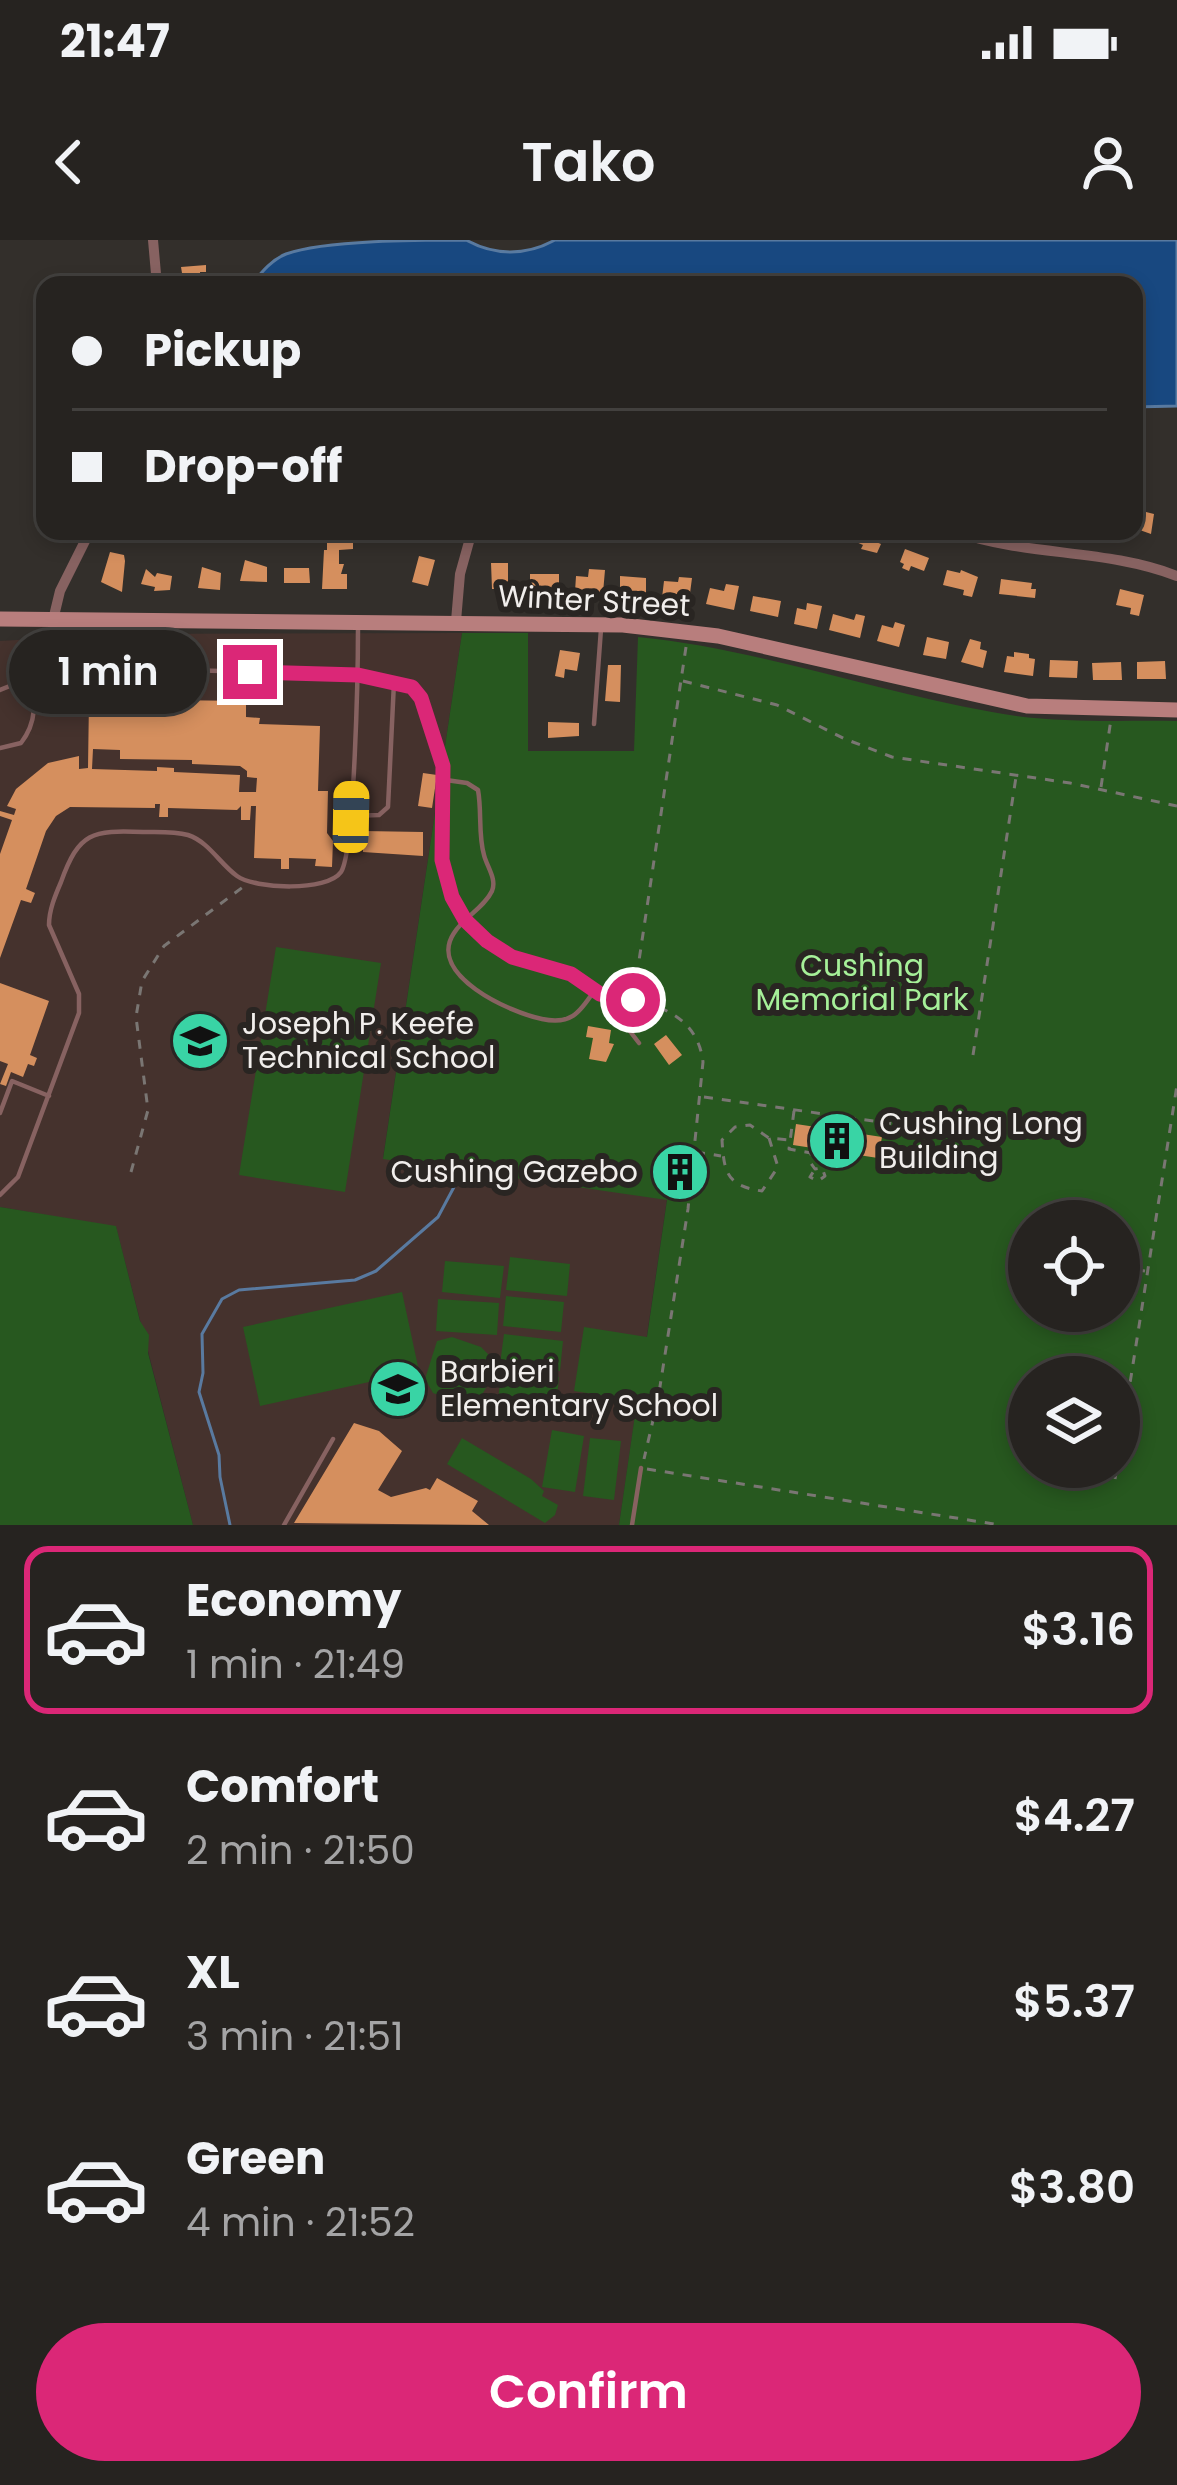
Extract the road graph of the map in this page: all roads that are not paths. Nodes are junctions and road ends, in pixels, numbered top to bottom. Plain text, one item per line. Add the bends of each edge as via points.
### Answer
1 (153, 240) edge
2 (156, 276) edge
3 (85, 540) edge
4 (469, 540) edge
5 (984, 540) edge
6 (1177, 576) edge
7 (0, 619) edge
8 (53, 620) junction
9 (358, 621) junction
10 (456, 621) junction
11 (601, 623) junction
12 (358, 675) junction
13 (29, 677) junction
14 (394, 682) junction
15 (0, 690) edge
16 (1177, 710) edge
17 (594, 724) dead end
18 (0, 748) edge
19 (445, 780) junction
20 (351, 817) junction
21 (465, 920) junction
22 (594, 991) junction
23 (639, 1043) dead end
24 (49, 1096) junction
25 (0, 1113) edge
26 (0, 1196) edge
27 (333, 1439) dead end
28 (641, 1468) road end
29 (284, 1525) edge
30 (632, 1525) edge

1 - 2 street
3 - 8 street
4 - 10 street
5 - 6 street
7 - 8 main road, Winter Street
8 - 9 main road, Winter Street
9 - 10 main road, Winter Street
9 - 12 lane
10 - 11 main road, Winter Street
11 - 16 main road, Winter Street via 688,632 1002,702
11 - 17 lane
12 - 13 lane via 80,668
12 - 14 lane
12 - 20 lane
13 - 15 lane
13 - 18 lane via 32,725 20,743
14 - 19 lane via 421,698
14 - 20 lane via 388,807
19 - 21 lane via 442,860
19 - 21 lane via 478,790 494,882
20 - 24 lane via 344,865 334,880 314,886 249,882 183,834 105,831 78,845 48,917 80,1003
21 - 22 lane via 498,950 571,974
21 - 22 lane via 450,939 450,959 494,1002 562,1022
22 - 23 lane via 633,1000 629,1030
24 - 25 lane via 12,1081
24 - 26 lane via 18,1177
27 - 29 lane
28 - 30 lane

